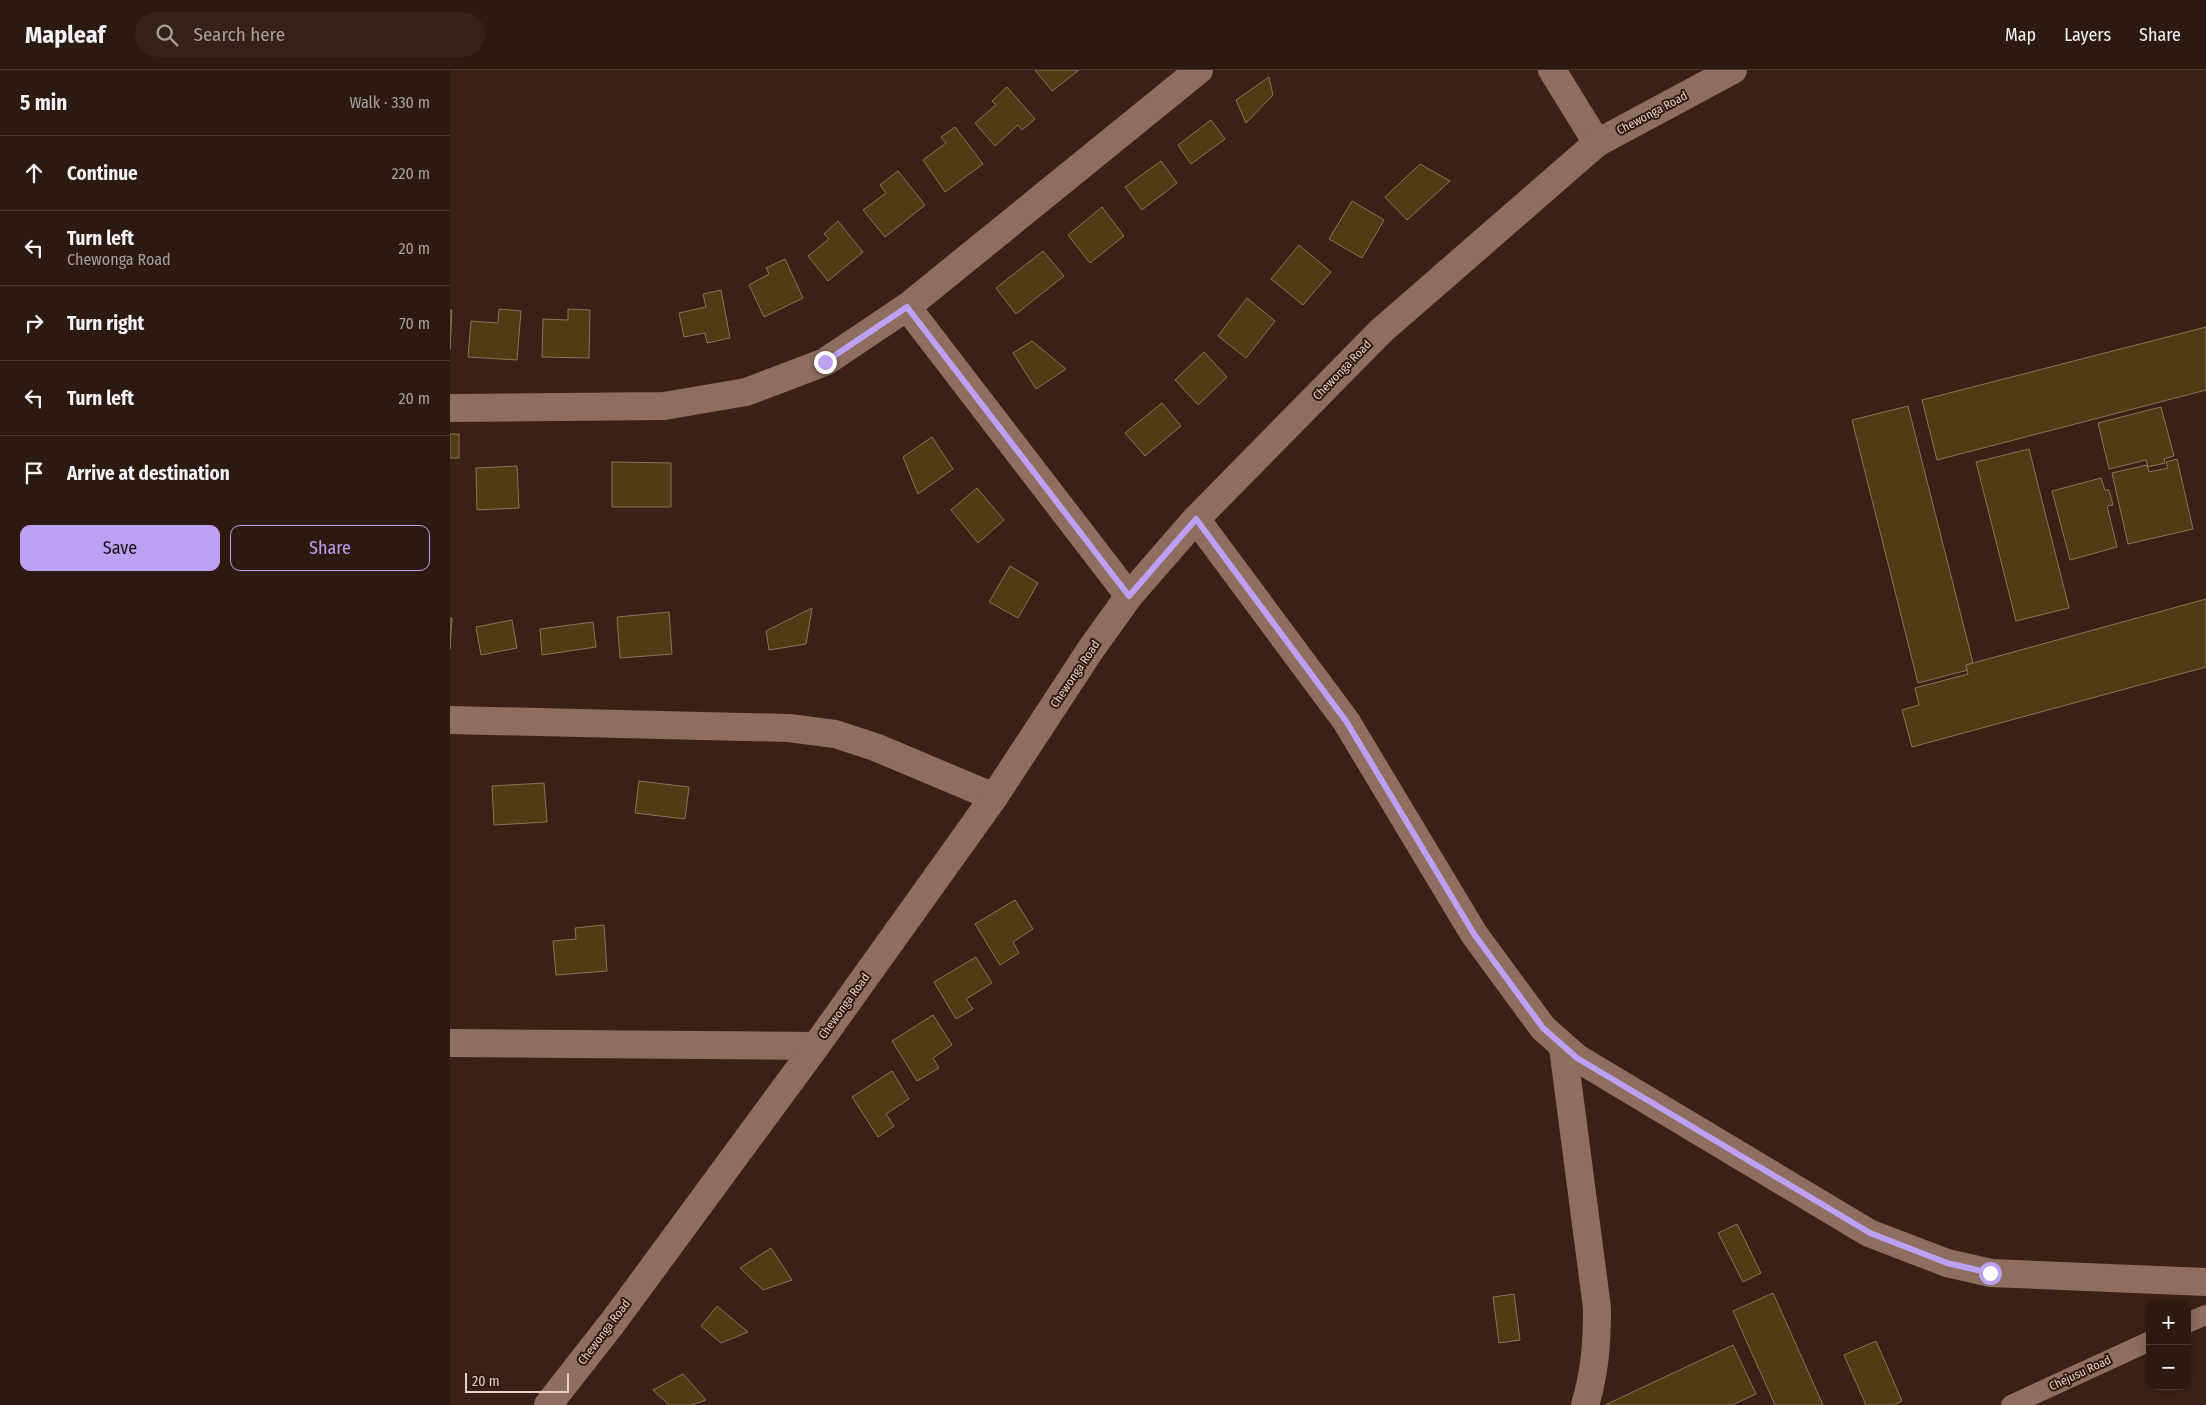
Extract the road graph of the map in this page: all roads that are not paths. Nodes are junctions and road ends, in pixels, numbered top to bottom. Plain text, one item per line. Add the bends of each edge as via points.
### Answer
1 (1199, 70) edge
2 (1552, 70) edge
3 (1733, 70) edge
4 (1597, 143) junction
5 (907, 307) junction
6 (450, 408) edge
7 (1196, 519) junction
8 (1129, 596) junction
9 (450, 720) edge
10 (994, 797) junction
11 (450, 1043) edge
12 (816, 1046) junction
13 (1563, 1048) junction
14 (2206, 1282) edge
15 (2206, 1315) edge
16 (2191, 1321) edge
17 (2146, 1343) edge
18 (548, 1405) edge
19 (1585, 1405) edge
20 (2011, 1405) edge

1 - 5 street
2 - 4 street
3 - 4 street, Chewonga Road
4 - 7 street, Chewonga Road via 1380,331
5 - 6 street via 825,362 746,392 664,406
5 - 8 street
7 - 8 street, Chewonga Road
7 - 13 street via 1346,721 1474,934 1543,1028
8 - 10 street, Chewonga Road
9 - 10 street via 789,728 835,734 875,747
10 - 12 street, Chewonga Road
11 - 12 street
12 - 18 street, Chewonga Road
13 - 14 street via 1870,1233 1947,1263 1990,1273
13 - 19 street via 1597,1308 1597,1349 1593,1380
15 - 16 lane
17 - 20 lane, Chejusu Road

